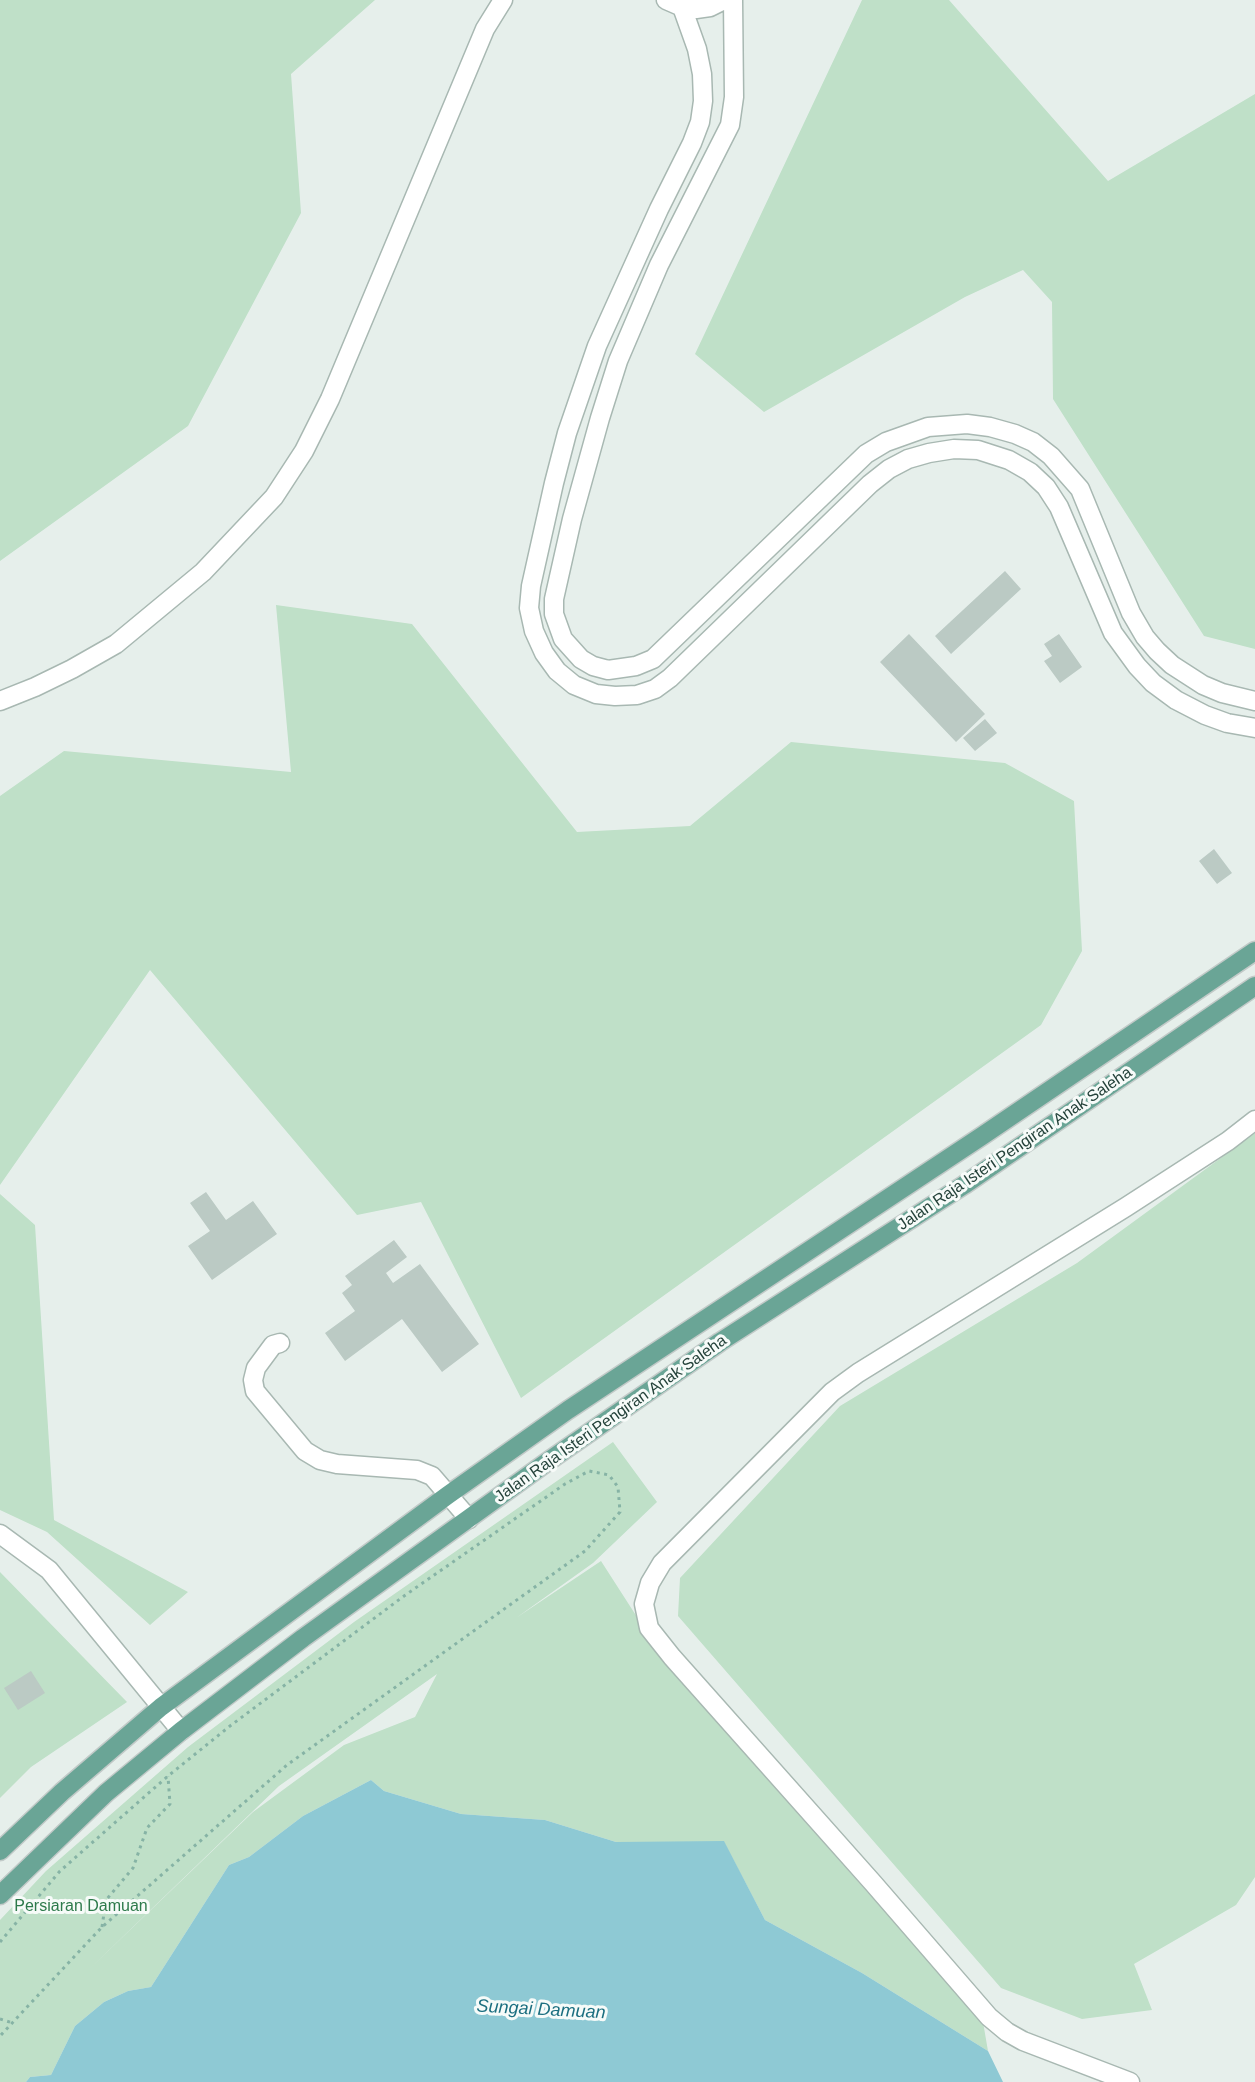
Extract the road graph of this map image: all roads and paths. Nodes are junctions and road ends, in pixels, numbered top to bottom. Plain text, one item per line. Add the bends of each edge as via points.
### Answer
1 (503, 0) edge
2 (723, 0) edge
3 (733, 0) edge
4 (674, 3) edge
5 (0, 701) edge
6 (1255, 701) edge
7 (1255, 728) edge
8 (1255, 951) edge
9 (1255, 987) edge
10 (1255, 1120) edge
11 (279, 1342) dead end
12 (448, 1495) junction
13 (469, 1519) junction
14 (0, 1534) edge
15 (161, 1707) junction
16 (181, 1731) junction
17 (168, 1776) junction
18 (0, 1851) edge
19 (0, 1895) edge
20 (102, 1927) junction
21 (0, 1942) edge
22 (0, 2019) edge
23 (13, 2023) junction
24 (0, 2036) edge
25 (1130, 2082) edge

1 - 5 street via 485,29 330,399 304,451 274,496 203,572 116,644 72,669
2 - 4 street via 696,9
3 - 6 street via 734,97 730,125 671,239 618,361 596,429 554,599 557,626 567,645 581,659 608,670 653,659 866,454 886,442 928,427 967,424 1015,434 1051,456 1080,489 1131,613 1151,644 1172,665 1203,685
4 - 7 street via 697,49 702,74 700,122 597,346 567,433 529,608 534,632 557,671 574,685 596,694 637,695 655,689 889,469 929,453 978,450 1009,460 1046,487 1059,507 1113,633 1153,683 1205,715
8 - 12 main road, Jalan Raja Isteri Pengiran Anak Saleha via 568,1410
9 - 13 main road, Jalan Raja Isteri Pengiran Anak Saleha via 964,1185 720,1342
10 - 25 street via 1228,1142 832,1392 662,1563 644,1604 649,1628 672,1657 989,2017 1023,2042
11 - 12 street via 256,1368 255,1391 305,1451 337,1464 417,1470 432,1476
12 - 13 street
12 - 15 main road, Jalan Raja Isteri Pengiran Anak Saleha
13 - 16 main road, Jalan Raja Isteri Pengiran Anak Saleha
14 - 15 street via 49,1570
15 - 16 street
15 - 18 main road, Jalan Raja Isteri Pengiran Anak Saleha
16 - 19 main road, Jalan Raja Isteri Pengiran Anak Saleha via 106,1793
17 - 20 path via 170,1804 147,1828 133,1868 106,1900
17 - 20 path via 404,1596 565,1484 588,1471 609,1475 618,1487 620,1512 585,1551 287,1765
17 - 21 path via 60,1871
20 - 23 path
22 - 23 path
23 - 24 path

